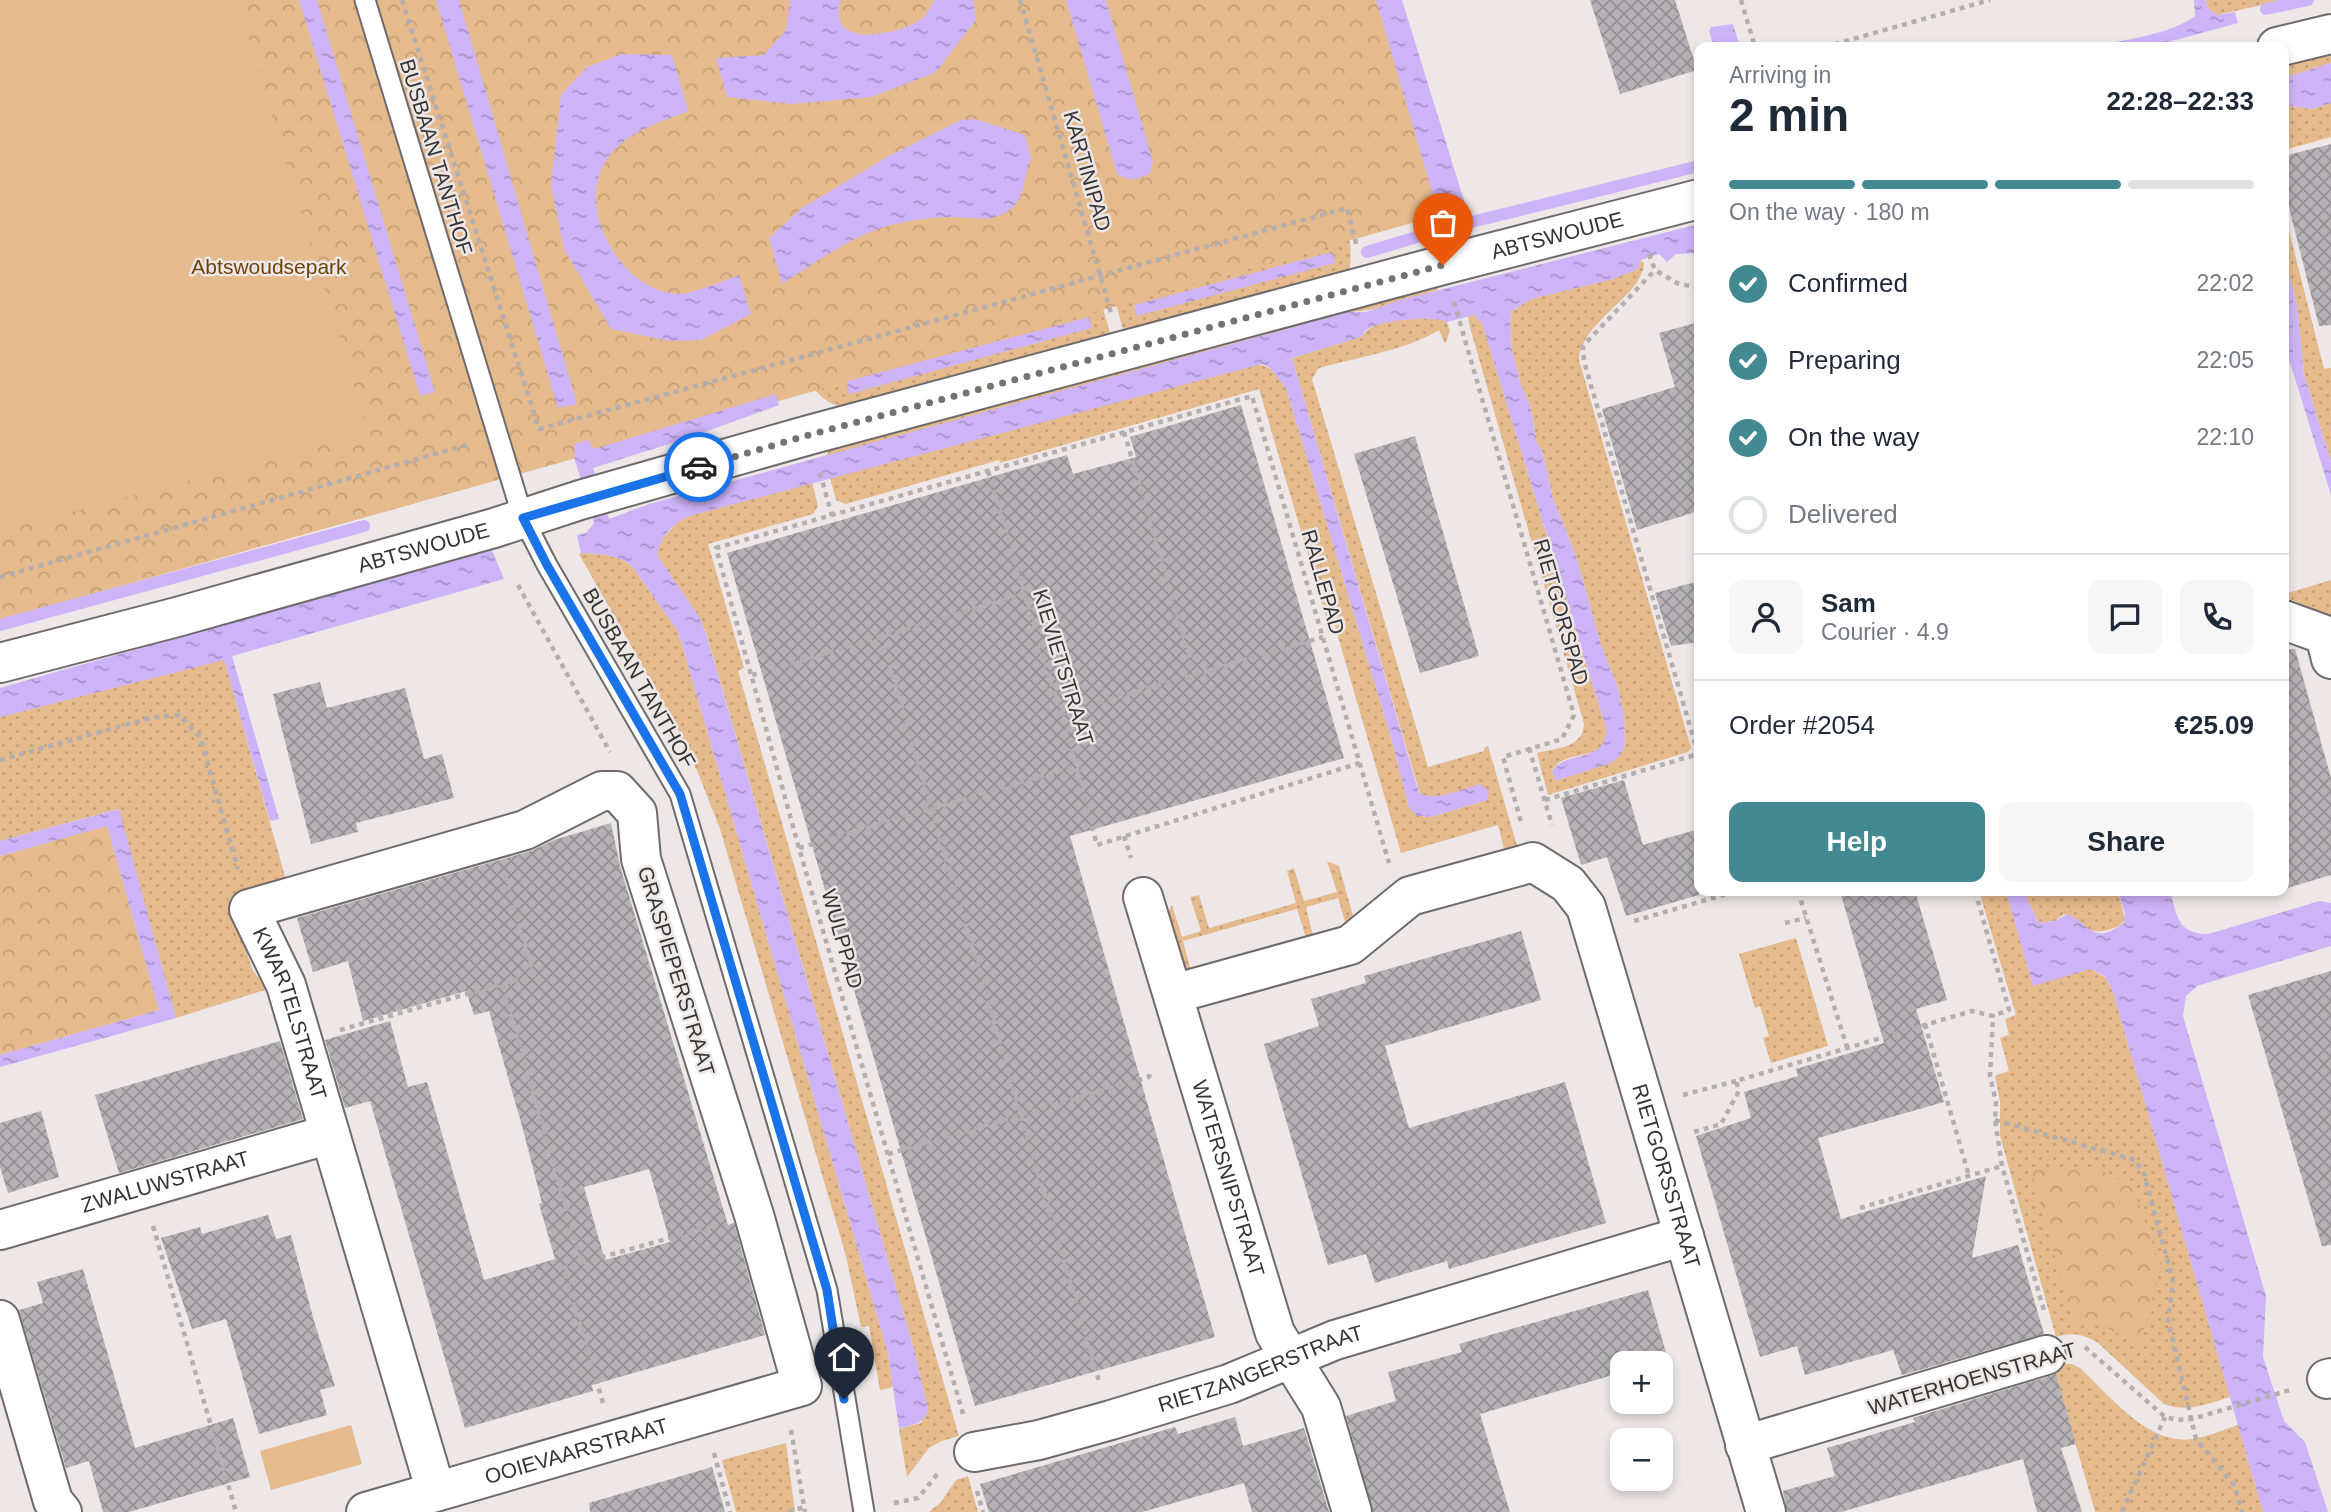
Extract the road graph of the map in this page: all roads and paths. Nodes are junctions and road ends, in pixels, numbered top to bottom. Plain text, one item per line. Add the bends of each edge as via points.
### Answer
1 (365, 0) edge
2 (402, 0) edge
3 (1020, 0) edge
4 (1741, 0) edge
5 (1990, 0) edge
6 (2331, 34) edge
7 (1754, 42) edge
8 (1843, 42) edge
9 (2289, 44) edge
10 (1694, 200) edge
11 (1650, 257) dead end
12 (1655, 270) junction
13 (1101, 276) junction
14 (1368, 285) junction
15 (1694, 287) edge
16 (1462, 327) dead end
17 (1122, 351) junction
18 (1124, 432) junction
19 (499, 435) junction
20 (988, 471) junction
21 (824, 486) dead end
22 (832, 516) junction
23 (527, 527) junction
24 (513, 576) dead end
25 (0, 577) edge
26 (1025, 594) junction
27 (2289, 622) edge
28 (881, 636) junction
29 (1323, 637) junction
30 (2331, 659) edge
31 (0, 663) edge
32 (752, 675) junction
33 (1195, 675) junction
34 (1060, 715) junction
35 (1694, 740) edge
36 (1529, 748) junction
37 (1694, 755) edge
38 (0, 760) edge
39 (1360, 763) junction
40 (1076, 766) junction
41 (617, 791) junction
42 (1545, 800) junction
43 (932, 811) junction
44 (494, 839) junction
45 (799, 848) junction
46 (1533, 862) junction
47 (1568, 884) junction
48 (1720, 896) edge
49 (1799, 896) edge
50 (1976, 896) edge
51 (1143, 897) dead end
52 (1401, 904) junction
53 (249, 909) junction
54 (1806, 918) junction
55 (1786, 923) dead end
56 (1594, 933) junction
57 (502, 985) junction
58 (1173, 995) junction
59 (1993, 1016) junction
60 (1925, 1024) junction
61 (302, 1041) junction
62 (1847, 1047) junction
63 (1189, 1051) junction
64 (1736, 1081) junction
65 (1646, 1105) junction
66 (1020, 1114) junction
67 (1995, 1120) junction
68 (330, 1134) junction
69 (1657, 1143) junction
70 (888, 1154) junction
71 (2002, 1166) junction
72 (1969, 1176) junction
73 (142, 1188) junction
74 (1860, 1208) dead end
75 (754, 1215) junction
76 (0, 1230) edge
77 (1684, 1236) junction
78 (582, 1263) junction
79 (0, 1320) edge
80 (2051, 1353) junction
81 (1291, 1359) junction
82 (2319, 1381) edge
83 (794, 1389) junction
84 (703, 1416) junction
85 (2165, 1417) junction
86 (2192, 1419) junction
87 (1111, 1420) junction
88 (615, 1441) junction
89 (1745, 1445) junction
90 (974, 1452) junction
91 (436, 1492) junction
92 (804, 1510) edge
93 (864, 1510) edge
94 (62, 1512) edge
95 (236, 1512) edge
96 (366, 1512) edge
97 (730, 1512) edge
98 (788, 1512) edge
99 (1352, 1512) edge
100 (1766, 1512) edge
101 (2122, 1512) edge
102 (2242, 1512) edge

1 - 19 lane, BUSBAAN TANTHOF
2 - 13 path via 539,429
3 - 13 path, KARTINIPAD
4 - 7 path
5 - 8 path
6 - 9 street
10 - 14 street, ABTSWOUDE
11 - 12 path
12 - 15 path
12 - 35 path via 1583,346
13 - 14 path via 1347,208
13 - 17 path, KARTINIPAD
14 - 17 street, ABTSWOUDE
16 - 36 path, RIETGORSPAD via 1574,715 1562,739
17 - 23 street, ABTSWOUDE via 596,496
18 - 20 path, RALLEPAD
18 - 29 path, RALLEPAD via 1252,396
18 - 33 path
19 - 23 lane, BUSBAAN TANTHOF
19 - 25 path
20 - 22 path, WULPPAD
20 - 26 path, KIEVIETSTRAAT
21 - 22 path
22 - 32 path, WULPPAD via 716,548
23 - 31 street, ABTSWOUDE
23 - 93 lane, BUSBAAN TANTHOF via 680,794 827,1290
24 - 41 path via 609,749
26 - 28 path
26 - 34 path, KIEVIETSTRAAT
27 - 30 street via 2325,635
28 - 32 path
28 - 43 path
29 - 33 path
29 - 39 path, RALLEPAD
32 - 45 path, WULPPAD
33 - 34 path
34 - 40 path, KIEVIETSTRAAT
36 - 42 path
36 - 46 path, RIETGORSPAD via 1503,757
37 - 42 path
38 - 53 path via 150,718 179,715 200,737
39 - 40 path, KIEVIETSTRAAT via 1097,845
39 - 52 path, RALLEPAD
40 - 43 path
41 - 44 street, KWARTELSTRAAT via 602,791 525,830
41 - 75 street, GRASPIEPERSTRAAT via 637,813 641,859
42 - 47 path
43 - 45 path
43 - 66 path
44 - 53 street, KWARTELSTRAAT
44 - 57 path via 534,975
45 - 70 path, WULPPAD
46 - 47 street, RIETGORSSTRAAT
46 - 52 street via 1410,896
47 - 56 street, RIETGORSSTRAAT via 1586,907
48 - 56 path
49 - 54 path
50 - 59 path via 2009,1010
51 - 58 street, WATERSNIPSTRAAT
52 - 58 street via 1350,945
53 - 61 street, KWARTELSTRAAT via 286,985
54 - 55 path
54 - 62 path
56 - 65 street, RIETGORSSTRAAT
57 - 61 path
57 - 78 path
58 - 63 street, WATERSNIPSTRAAT
59 - 60 path via 1972,1011
59 - 67 path via 1990,1076
60 - 62 path
60 - 72 path
61 - 68 street, KWARTELSTRAAT
62 - 64 path
63 - 66 path via 1153,1061 1149,1077
63 - 81 street, WATERSNIPSTRAAT via 1275,1333
64 - 65 path
64 - 69 path via 1739,1091 1721,1124
65 - 69 street, RIETGORSSTRAAT
66 - 70 path
66 - 87 path
67 - 71 path
67 - 86 path via 2135,1160 2144,1174 2173,1281 2168,1321
68 - 73 street, ZWALUWSTRAAT
68 - 91 street, KWARTELSTRAAT
69 - 77 street, RIETGORSSTRAAT
70 - 90 path, WULPPAD
71 - 72 path
71 - 80 path
72 - 74 path
73 - 76 street, ZWALUWSTRAAT
73 - 95 path
75 - 78 path
75 - 83 street, GRASPIEPERSTRAAT
77 - 81 street, RIETZANGERSTRAAT via 1335,1340
77 - 89 street, RIETGORSSTRAAT
78 - 88 path via 563,1268
79 - 94 street via 54,1501
80 - 85 path, WATERHOENSTRAAT via 2089,1348
80 - 89 street, WATERHOENSTRAAT
81 - 87 street, RIETZANGERSTRAAT via 1229,1384
81 - 99 street, WATERSNIPSTRAAT via 1321,1406
82 - 86 path
83 - 84 street, OOIEVAARSTRAAT
83 - 92 path
84 - 88 street, OOIEVAARSTRAAT
84 - 97 path
85 - 86 path
85 - 101 path
86 - 102 path via 2196,1439 2234,1485
87 - 90 street, RIETZANGERSTRAAT
88 - 91 street, OOIEVAARSTRAAT
89 - 100 street, RIETGORSSTRAAT
90 - 93 path via 948,1459 918,1498
91 - 96 street, OOIEVAARSTRAAT
92 - 98 path

